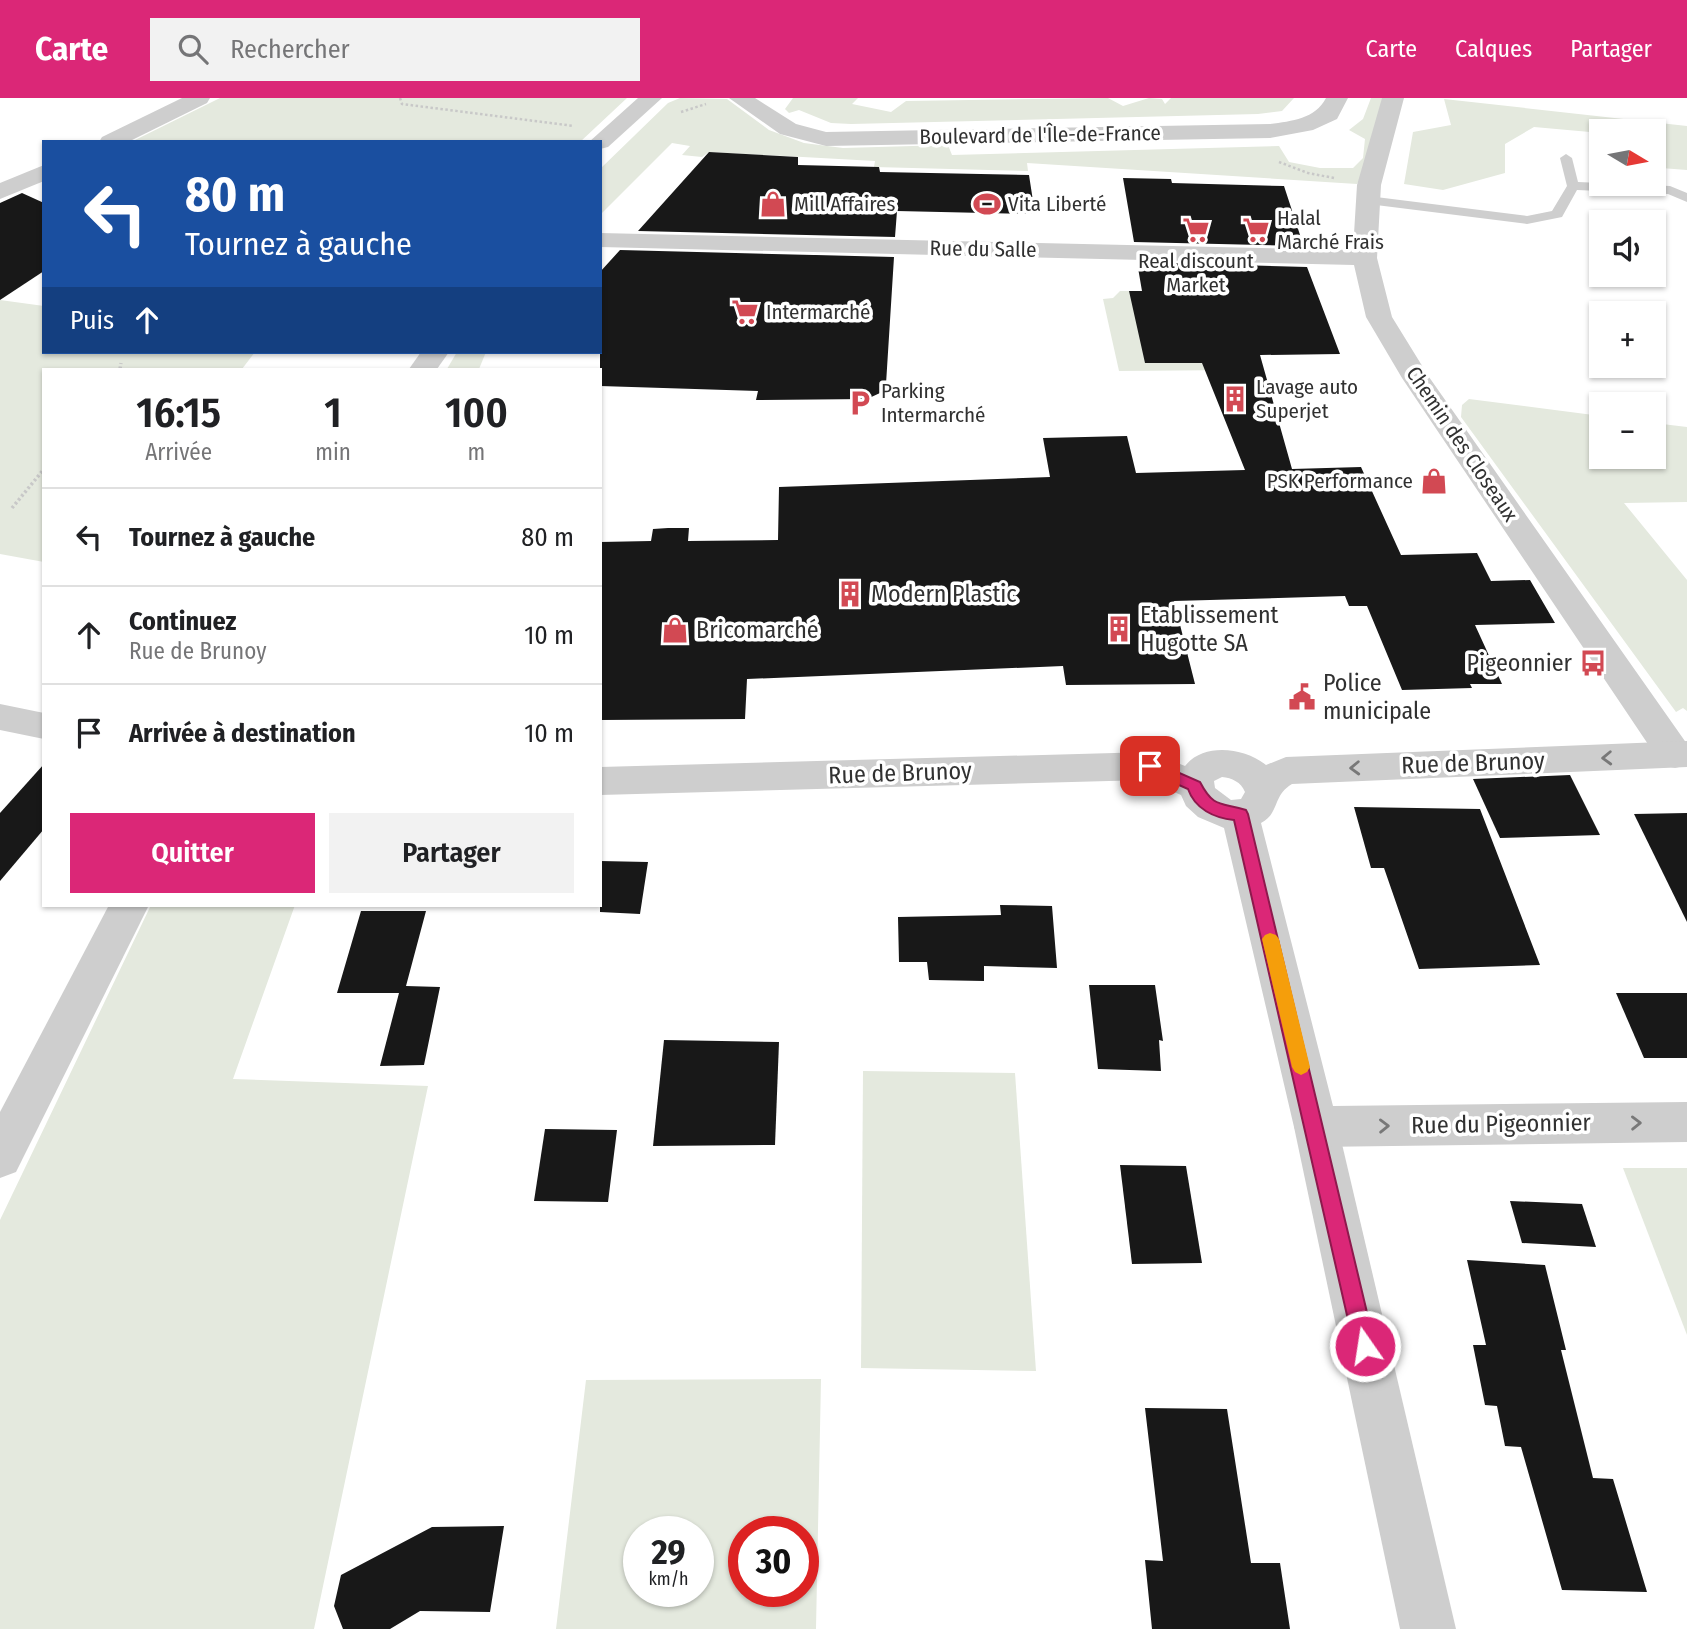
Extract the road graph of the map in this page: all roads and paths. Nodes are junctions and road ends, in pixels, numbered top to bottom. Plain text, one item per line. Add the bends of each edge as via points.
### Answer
1 (199, 98) edge
2 (400, 98) edge
3 (651, 98) edge
4 (740, 98) edge
5 (1336, 98) edge
6 (1393, 98) edge
7 (1265, 131) junction
8 (606, 136) edge
9 (114, 140) edge
10 (1566, 158) dead end
11 (42, 173) edge
12 (1573, 186) junction
13 (0, 192) edge
14 (1368, 192) junction
15 (1687, 198) edge
16 (602, 240) edge
17 (1365, 258) junction
18 (121, 363) dead end
19 (120, 368) edge
20 (42, 471) edge
21 (12, 508) dead end
22 (0, 717) edge
23 (42, 726) edge
24 (1681, 754) edge
25 (602, 781) edge
26 (1195, 786) junction
27 (1251, 799) junction
28 (128, 907) edge
29 (1687, 1122) edge
30 (1315, 1127) junction
31 (0, 1157) edge
32 (1428, 1629) edge

1 - 9 street
2 - 8 path via 402,104
3 - 8 street
4 - 7 street, Boulevard de l'Île-de-France via 788,129 826,139
5 - 7 street, Boulevard de l'Île-de-France via 1329,114 1305,125
6 - 14 street, Chemin des Closeaux
7 - 14 path via 1269,154 1282,164
10 - 12 lane
11 - 13 street
12 - 14 lane via 1557,214 1527,220
12 - 15 lane via 1670,190
14 - 17 street, Chemin des Closeaux
16 - 17 street, Rue du Salle
17 - 24 street, Chemin des Closeaux via 1379,317 1416,378
18 - 19 path
20 - 21 path
22 - 23 street
24 -> 27 street, Rue de Brunoy via 1286,771
25 - 26 street, Rue de Brunoy via 1150,766
26 - 27 street via 1210,808 1230,814
26 - 27 street via 1200,771 1228,763 1248,770
27 - 30 street
28 - 31 street
30 -> 29 street, Rue du Pigeonnier
30 - 32 street

